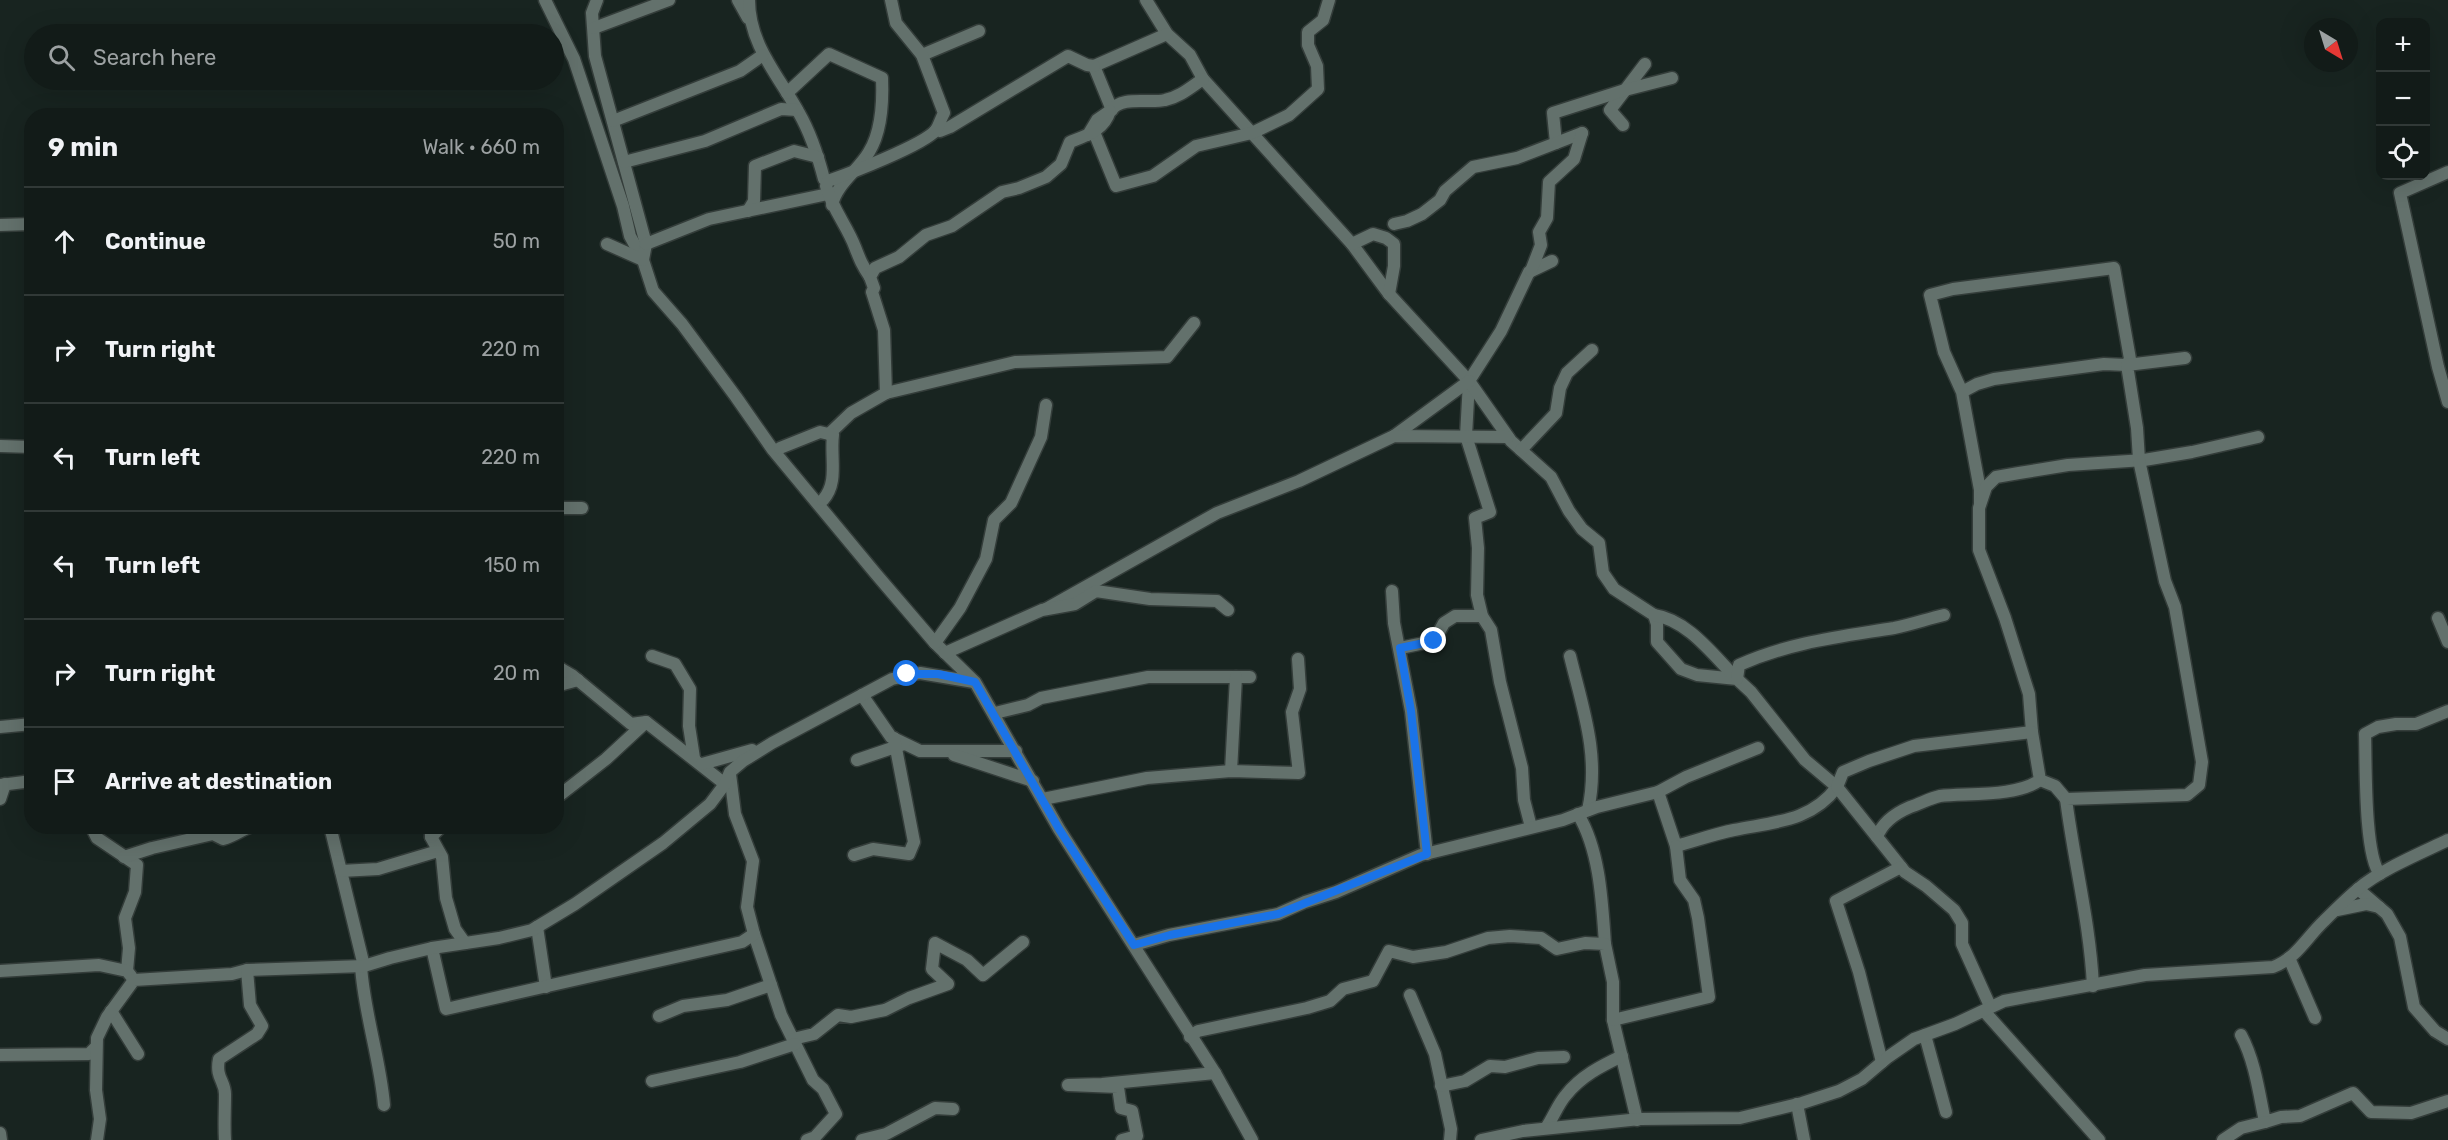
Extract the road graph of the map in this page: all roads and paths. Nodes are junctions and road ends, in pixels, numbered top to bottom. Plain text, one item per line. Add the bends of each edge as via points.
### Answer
1 (545, 0) edge
2 (597, 0) edge
3 (669, 0) edge
4 (738, 0) edge
5 (749, 0) edge
6 (891, 0) edge
7 (1146, 0) edge
8 (1329, 0) edge
9 (750, 22) junction
10 (557, 24) edge
11 (594, 28) junction
12 (979, 31) dead end
13 (1167, 34) junction
14 (564, 39) edge
15 (763, 55) junction
16 (922, 55) junction
17 (1645, 64) dead end
18 (1095, 66) junction
19 (1672, 78) dead end
20 (1203, 79) junction
21 (1625, 90) junction
22 (787, 93) junction
23 (797, 110) junction
24 (1111, 110) junction
25 (613, 121) junction
26 (1623, 125) dead end
27 (936, 130) junction
28 (1091, 133) junction
29 (1252, 133) junction
30 (1556, 143) junction
31 (818, 157) junction
32 (624, 162) junction
33 (2448, 172) edge
34 (851, 174) junction
35 (830, 193) junction
36 (748, 211) junction
37 (24, 224) edge
38 (1394, 224) junction
39 (0, 225) edge
40 (1373, 234) junction
41 (607, 244) dead end
42 (646, 244) junction
43 (1352, 244) junction
44 (1394, 244) junction
45 (643, 260) junction
46 (1552, 261) dead end
47 (1531, 271) junction
48 (870, 277) junction
49 (1389, 294) junction
50 (1194, 323) dead end
51 (1592, 350) dead end
52 (2185, 358) dead end
53 (2127, 365) junction
54 (1468, 381) junction
55 (1962, 392) junction
56 (886, 393) junction
57 (2448, 402) edge
58 (1047, 405) dead end
59 (829, 434) junction
60 (1394, 436) junction
61 (1466, 436) junction
62 (1508, 437) junction
63 (2258, 437) dead end
64 (0, 446) edge
65 (24, 447) edge
66 (780, 448) dead end
67 (1521, 450) junction
68 (2139, 460) junction
69 (823, 500) dead end
70 (1980, 504) junction
71 (564, 508) edge
72 (582, 508) dead end
73 (1392, 591) dead end
74 (1046, 609) junction
75 (1228, 610) dead end
76 (1654, 615) junction
77 (1944, 615) dead end
78 (1482, 616) junction
79 (2438, 618) dead end
80 (2448, 642) edge
81 (935, 643) junction
82 (1400, 648) junction
83 (945, 653) junction
84 (652, 656) dead end
85 (1570, 656) dead end
86 (1298, 659) dead end
87 (564, 671) edge
88 (1236, 677) junction
89 (1250, 677) dead end
90 (1737, 679) junction
91 (578, 680) junction
92 (975, 682) junction
93 (564, 684) edge
94 (862, 695) junction
95 (2448, 711) edge
96 (995, 713) junction
97 (646, 722) junction
98 (24, 725) edge
99 (0, 727) edge
100 (2032, 732) junction
101 (898, 743) junction
102 (768, 746) junction
103 (1758, 748) dead end
104 (942, 751) junction
105 (1016, 751) junction
106 (857, 760) dead end
107 (698, 761) junction
108 (1231, 771) junction
109 (728, 778) junction
110 (2040, 780) junction
111 (1033, 781) junction
112 (24, 783) edge
113 (2, 785) edge
114 (1838, 787) junction
115 (564, 792) edge
116 (1658, 792) junction
117 (1043, 799) junction
118 (2066, 799) junction
119 (0, 800) edge
120 (1583, 812) junction
121 (1531, 827) junction
122 (95, 834) edge
123 (213, 834) edge
124 (213, 834) edge
125 (236, 834) edge
126 (332, 834) edge
127 (432, 834) edge
128 (1877, 837) junction
129 (2448, 840) edge
130 (1676, 846) junction
131 (438, 850) junction
132 (1427, 854) junction
133 (854, 855) dead end
134 (124, 857) junction
135 (1900, 867) junction
136 (341, 871) junction
137 (2380, 874) junction
138 (2358, 889) junction
139 (2380, 907) junction
140 (2337, 910) junction
141 (537, 927) junction
142 (754, 934) junction
143 (1023, 942) dead end
144 (465, 943) junction
145 (1605, 944) junction
146 (1134, 945) junction
147 (432, 948) junction
148 (2289, 958) junction
149 (363, 966) junction
150 (247, 970) junction
151 (0, 971) edge
152 (130, 975) junction
153 (771, 985) junction
154 (2093, 986) junction
155 (546, 987) junction
156 (1410, 995) dead end
157 (1987, 1009) junction
158 (111, 1011) junction
159 (658, 1016) dead end
160 (2315, 1018) dead end
161 (1614, 1020) junction
162 (1925, 1035) junction
163 (2241, 1035) dead end
164 (1190, 1036) junction
165 (2448, 1039) edge
166 (794, 1042) junction
167 (96, 1047) junction
168 (138, 1054) dead end
169 (0, 1056) edge
170 (1622, 1056) junction
171 (1564, 1057) dead end
172 (1882, 1062) junction
173 (1215, 1073) junction
174 (652, 1082) dead end
175 (1442, 1086) junction
176 (2448, 1101) edge
177 (1797, 1104) junction
178 (384, 1105) dead end
179 (953, 1109) dead end
180 (1946, 1112) dead end
181 (1637, 1120) junction
182 (2265, 1122) junction
183 (1546, 1128) junction
184 (0, 1133) edge
185 (1, 1140) edge
186 (97, 1140) edge
187 (225, 1140) edge
188 (807, 1140) edge
189 (863, 1140) edge
190 (1122, 1140) edge
191 (1252, 1140) edge
192 (1450, 1140) edge
193 (1481, 1140) edge
194 (1804, 1140) edge
195 (2099, 1140) edge
196 (2223, 1140) edge

1 - 10 street
2 - 11 street via 592,13
3 - 11 street
4 - 9 street
5 - 9 street
6 - 16 street via 896,23
7 - 13 street
8 - 29 street via 1323,20 1308,32 1318,89 1289,116
9 - 15 street
11 - 25 street via 595,56
12 - 16 street
13 - 18 street
13 - 20 street via 1190,55
14 - 45 street via 574,59 630,236
15 - 22 street
15 - 25 street via 740,71
16 - 27 street via 944,113
17 - 21 street
18 - 24 street
18 - 27 street via 1068,56 950,127
19 - 21 street
20 - 24 street via 1178,96 1132,101
20 - 29 street
21 - 26 street via 1610,110
21 - 30 street via 1553,113
22 - 23 street
22 - 34 street via 829,54 882,78 883,100 876,135 869,152
23 - 31 street
23 - 32 street via 781,109 705,141
24 - 28 street via 1097,120
25 - 32 street
27 - 34 street
28 - 29 street via 1116,186 1153,176 1196,146
28 - 48 street via 1070,142 1061,164 1046,177 1002,192 952,226 926,235 876,268
29 - 43 street
30 - 38 street via 1516,158 1473,167 1422,214
30 - 47 street via 1582,133 1574,159 1549,182 1547,218 1539,232 1541,245
31 - 35 street
31 - 36 street via 794,151 755,166 754,201
32 - 42 street
33 - 57 street via 2400,193
34 - 35 street
34 - 35 street via 834,196
35 - 36 street
35 - 48 street via 858,259
36 - 42 street via 709,219
37 - 39 street
38 - 40 street
38 - 44 street
40 - 43 street
40 - 44 street
41 - 45 street
42 - 45 street
43 - 49 street
44 - 49 street via 1395,266
45 - 81 street via 653,291 774,450
46 - 47 street
47 - 54 street via 1501,332
48 - 56 street via 884,330
49 - 54 street
50 - 56 street via 1167,357 1014,362
51 - 67 street via 1568,373 1560,388 1556,413
52 - 53 street
53 - 55 street via 2104,364 1994,379
53 - 55 street via 2130,359 2114,268 1953,289 1930,295 1944,352
53 - 68 street
54 - 60 street
54 - 61 street
54 - 62 street
55 - 70 street
56 - 59 street via 850,413
58 - 81 street via 1041,437 1011,503 994,520 986,559 960,608
59 - 66 street via 820,432
59 - 69 street via 833,435 834,470 831,491
60 - 61 street
60 - 74 street via 1299,481 1217,513
61 - 62 street
61 - 78 street via 1490,512 1475,518 1476,595
62 - 67 street
63 - 68 street
64 - 65 street
67 - 76 street via 1551,477 1575,520 1599,543 1603,573 1614,589
68 - 70 street via 2068,465 1996,477
68 - 118 street via 2164,581 2175,608 2202,762 2199,785 2187,795
70 - 100 street via 1979,550 2029,694
71 - 72 street
73 - 82 street
74 - 75 street via 1075,604 1096,591 1150,599 1217,602
74 - 83 street
76 - 90 street via 1684,627
76 - 90 street via 1657,642 1681,669 1697,675
77 - 90 street via 1796,645 1739,665
78 - 82 street via 1455,616 1444,623 1434,641
78 - 121 street via 1491,630
79 - 80 street
81 - 83 street
82 - 132 street
83 - 92 street
84 - 107 street via 675,664 690,689 689,726
85 - 120 street via 1593,750 1593,787
86 - 108 street via 1300,689 1292,712 1299,773
87 - 91 street
88 - 89 street
88 - 96 street via 1148,676 1041,698
88 - 108 street
90 - 114 street via 1805,760
91 - 93 street
91 - 97 street via 631,724
92 - 94 street via 938,674 914,674 892,679
92 - 96 street
94 - 101 street
94 - 102 street
95 - 137 street via 2416,724 2378,727 2365,734 2371,848 2375,869
96 - 105 street
97 - 107 street
97 - 115 street
98 - 99 street
100 - 110 street
100 - 114 street via 1914,746 1843,772
101 - 104 street via 920,751
101 - 106 street
101 - 133 street via 914,842 909,854 873,849
102 - 107 street
102 - 109 street via 743,761
103 - 116 street
104 - 105 street
104 - 111 street
105 - 111 street
107 - 109 street
108 - 117 street via 1147,778
109 - 141 street via 710,804 663,843
109 - 142 street via 735,814 753,861 747,907
110 - 118 street via 2055,786
110 - 128 street via 2032,786 2003,791 1937,797 1896,814 1880,828
111 - 117 street
112 - 113 street
113 - 119 street
114 - 128 street
114 - 130 street via 1817,808 1795,817
116 - 120 street
116 - 130 street
117 - 146 street
118 - 154 street via 2073,859 2091,942
120 - 121 street
120 - 145 street via 1602,900
121 - 132 street
122 - 134 street
123 - 125 street via 223,839
124 - 134 street
126 - 136 street
127 - 131 street
128 - 135 street
129 - 137 street
130 - 161 street via 1680,880 1694,900 1698,918 1709,997
131 - 136 street via 378,868
131 - 144 street via 455,929
132 - 146 street via 1278,914
134 - 152 street via 137,865 135,892 125,918
135 - 157 street via 1953,910 1962,923 1962,944
135 - 172 street via 1836,901
136 - 149 street
137 - 138 street
138 - 139 street
138 - 140 street
139 - 140 street via 2366,904
139 - 165 street via 2400,937 2414,1007 2435,1031
140 - 148 street
141 - 144 street
141 - 155 street
142 - 153 street
142 - 155 street via 742,942
143 - 166 street via 983,975 967,960 934,943 932,969 948,984 885,1010 850,1017 838,1015 814,1034
144 - 147 street
145 - 161 street via 1613,982
145 - 164 street via 1585,943 1557,949 1541,939 1510,936 1413,957 1389,951 1373,981 1343,989 1330,1001
146 - 164 street
147 - 149 street
147 - 155 street via 446,1009
148 - 154 street via 2265,969 2156,974
148 - 160 street
149 - 150 street
149 - 178 street via 363,988
150 - 152 street via 232,974
150 - 187 street via 250,1005 261,1026 257,1034 219,1059 216,1071 226,1093
151 - 152 street via 99,965
152 - 158 street
153 - 159 street via 728,1000 683,1006
153 - 166 street
154 - 157 street via 2020,998
156 - 175 street via 1435,1054
157 - 162 street
157 - 195 street
158 - 167 street
158 - 168 street
161 - 170 street
162 - 172 street
162 - 180 street
163 - 182 street via 2256,1078
164 - 173 street
166 - 174 street via 740,1062
166 - 188 street via 836,1114 815,1137
167 - 169 street via 89,1054
167 - 186 street via 100,1119
170 - 181 street
170 - 183 street via 1580,1081 1565,1096
171 - 175 street via 1490,1066 1465,1081
172 - 177 street via 1851,1086
173 - 190 street via 1068,1085 1118,1087 1121,1108 1132,1111 1137,1136
173 - 191 street
175 - 192 street
176 - 182 street via 2411,1113 2371,1112 2353,1093 2300,1116
177 - 181 street via 1740,1118
177 - 194 street
179 - 189 street via 935,1108 886,1134
181 - 183 street
182 - 196 street via 2241,1128
183 - 193 street
184 - 185 street

